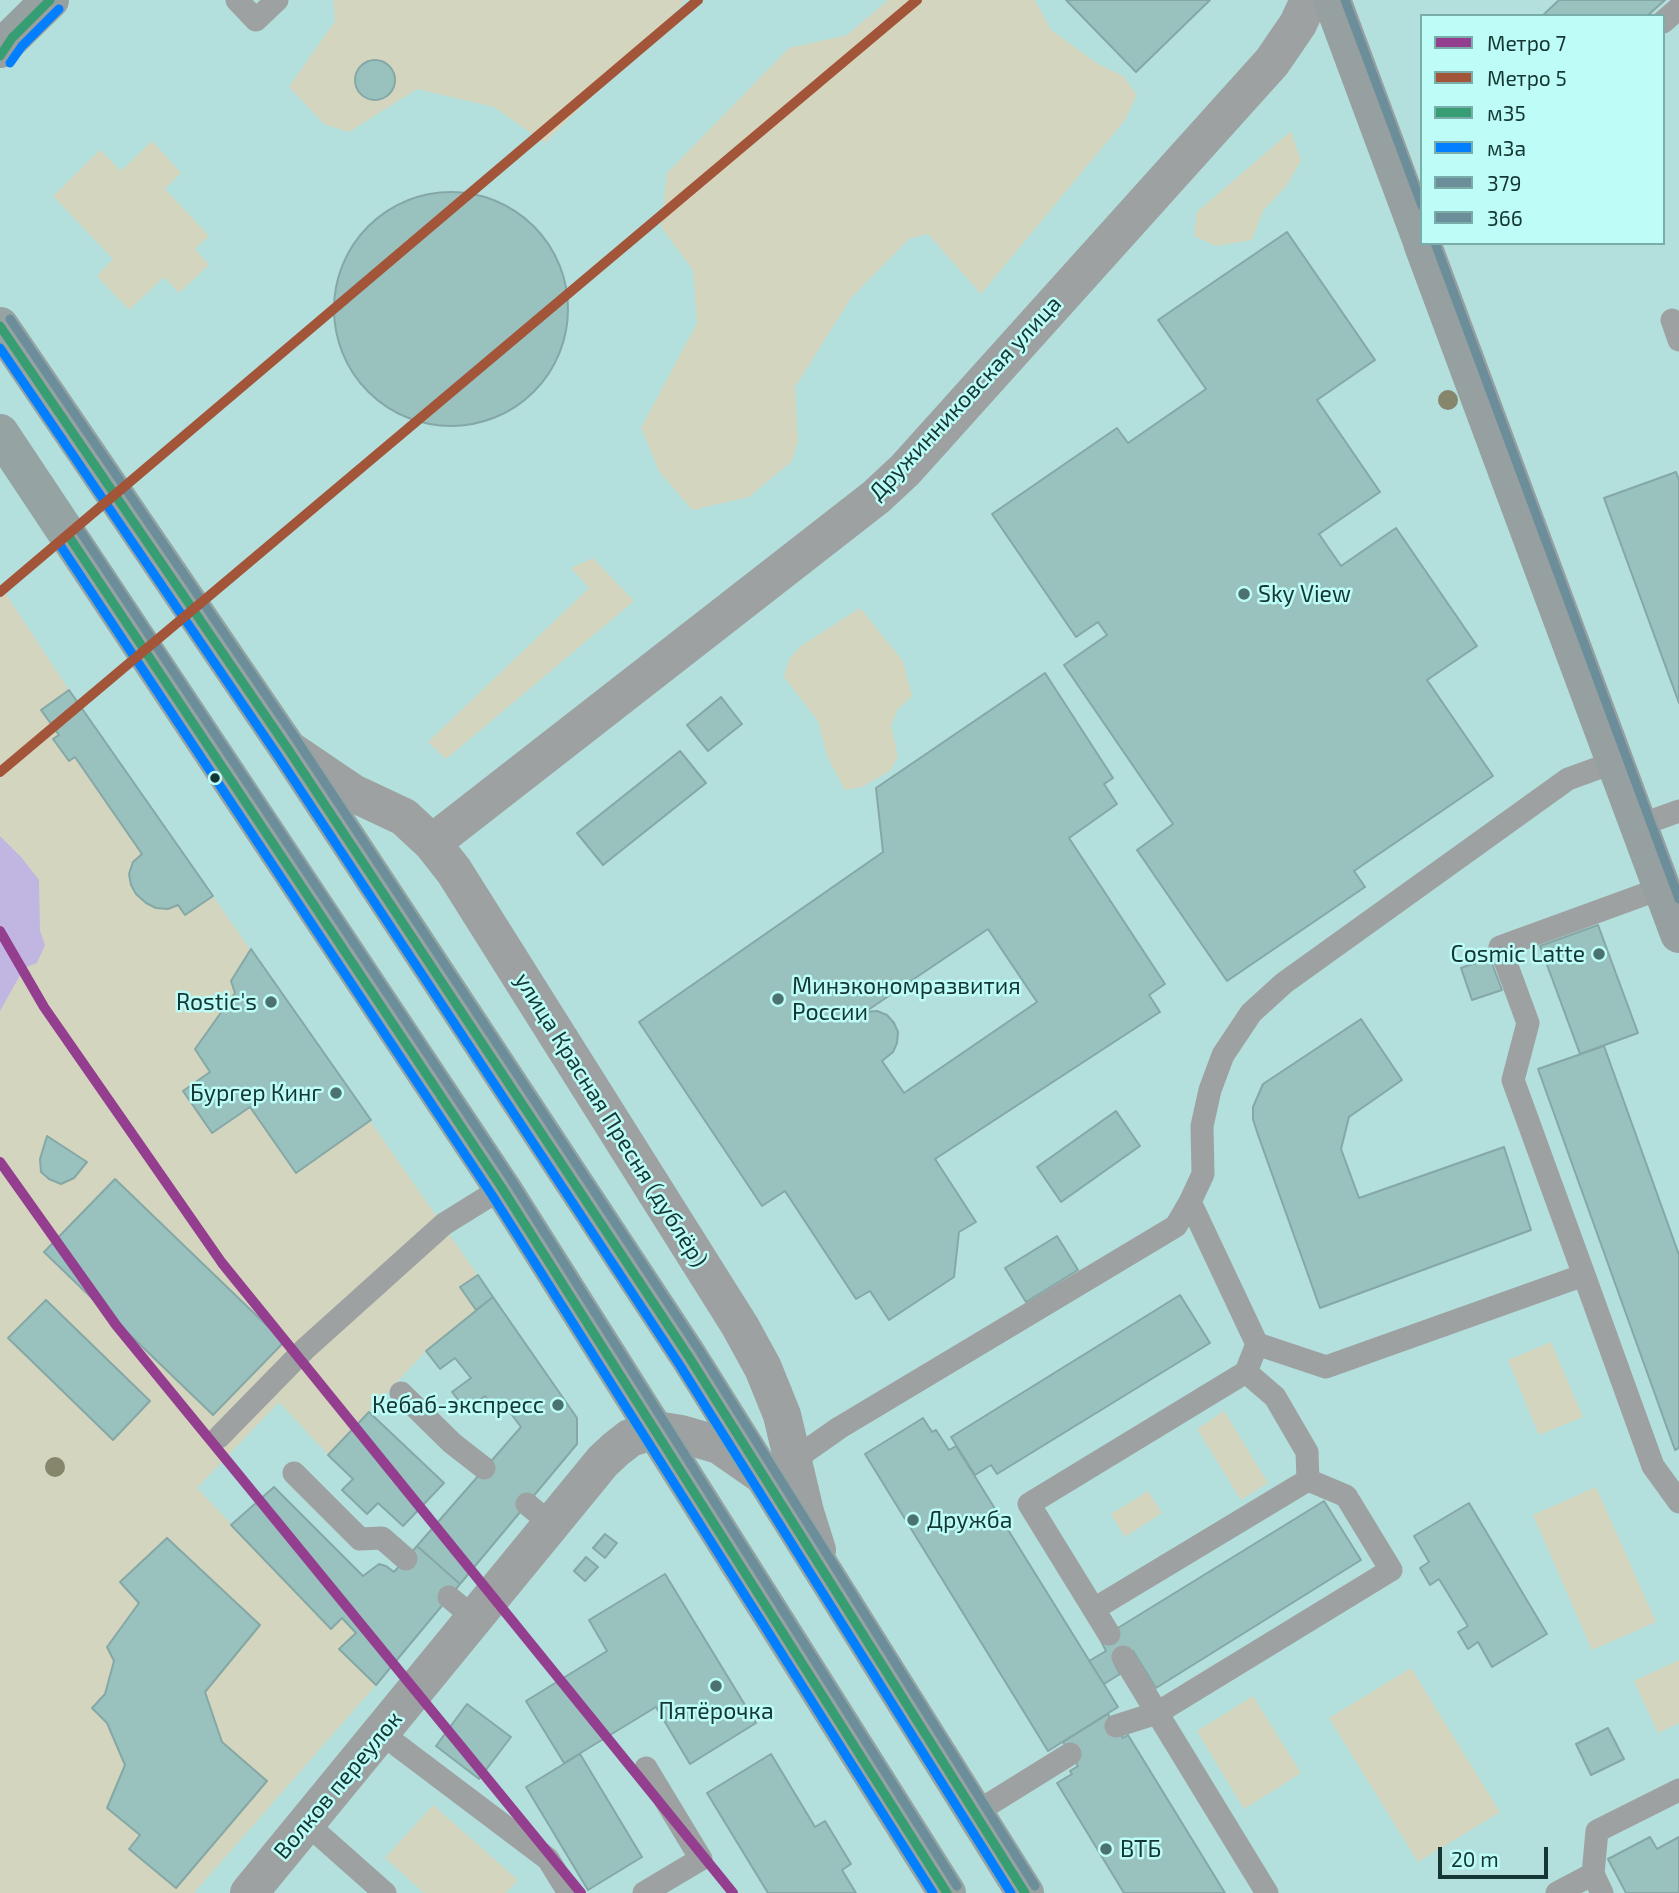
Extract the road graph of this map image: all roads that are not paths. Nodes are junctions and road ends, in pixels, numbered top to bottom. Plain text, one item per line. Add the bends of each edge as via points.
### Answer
1 (50, 0) edge
2 (237, 0) edge
3 (276, 0) edge
4 (1309, 0) edge
5 (1332, 0) edge
6 (1679, 8) edge
7 (1665, 20) edge
8 (4, 48) edge
9 (1420, 236) edge
10 (1423, 245) edge
11 (0, 326) edge
12 (0, 433) edge
13 (288, 749) junction
14 (1615, 762) junction
15 (1679, 811) edge
16 (1640, 825) junction
17 (432, 843) junction
18 (1662, 888) junction
19 (1679, 934) edge
20 (502, 1188) junction
21 (1190, 1202) junction
22 (1584, 1275) junction
23 (1257, 1344) junction
24 (1246, 1372) junction
25 (401, 1393) dead end
26 (656, 1430) junction
27 (219, 1437) dead end
28 (484, 1468) dead end
29 (779, 1469) junction
30 (293, 1473) dead end
31 (1308, 1480) junction
32 (1679, 1502) edge
33 (406, 1559) dead end
34 (1094, 1609) junction
35 (1109, 1634) dead end
36 (1123, 1657) dead end
37 (1157, 1713) junction
38 (1116, 1726) dead end
39 (381, 1733) junction
40 (1070, 1754) dead end
41 (646, 1768) dead end
42 (1679, 1790) edge
43 (975, 1813) junction
44 (306, 1823) junction
45 (1597, 1884) edge
46 (248, 1893) edge
47 (385, 1893) edge
48 (569, 1893) edge
49 (644, 1893) edge
50 (947, 1893) edge
51 (1025, 1893) edge
52 (1268, 1893) edge
53 (1557, 1893) edge

1 - 8 street
2 - 3 lane via 256,20
4 - 17 street, Дружинниковская улица via 1272,62 905,470
5 - 9 street
6 - 7 lane
10 - 14 street
11 - 13 main road
12 - 20 main road
13 - 17 street, улица Красная Пресня (дублёр) via 353,793 404,817
13 - 29 main road via 688,1357
14 - 16 street
14 - 21 lane via 1568,779 1284,983 1251,1013 1223,1055 1210,1090 1202,1126 1203,1174
15 - 16 lane
16 - 18 street
17 - 29 street, улица Красная Пресня (дублёр) via 471,896 740,1326 782,1415
18 - 19 street
18 - 22 lane via 1500,947 1528,1023 1513,1080
20 - 26 main road
20 - 27 lane via 444,1224 305,1349
21 - 23 lane
21 - 29 lane via 1176,1226
22 - 23 lane via 1326,1367
22 - 32 lane via 1653,1466
23 - 24 lane
24 - 31 lane via 1275,1397 1307,1452
24 - 34 lane via 1029,1504
25 - 28 lane
26 - 29 street via 719,1445
26 - 39 street, Волков переулок via 630,1438 539,1514 462,1608
26 - 50 main road
29 - 43 main road via 824,1572
30 - 33 lane via 360,1539 382,1538
31 - 34 lane
31 - 37 lane via 1346,1496 1391,1570
34 - 35 lane
36 - 37 lane
37 - 38 lane
37 - 52 lane
39 - 44 street, Волков переулок
39 - 48 lane via 548,1859
40 - 43 lane
41 - 49 lane via 701,1858
42 - 45 lane via 1597,1831
43 - 51 main road
44 - 46 street, Волков переулок
44 - 47 lane
45 - 53 lane

